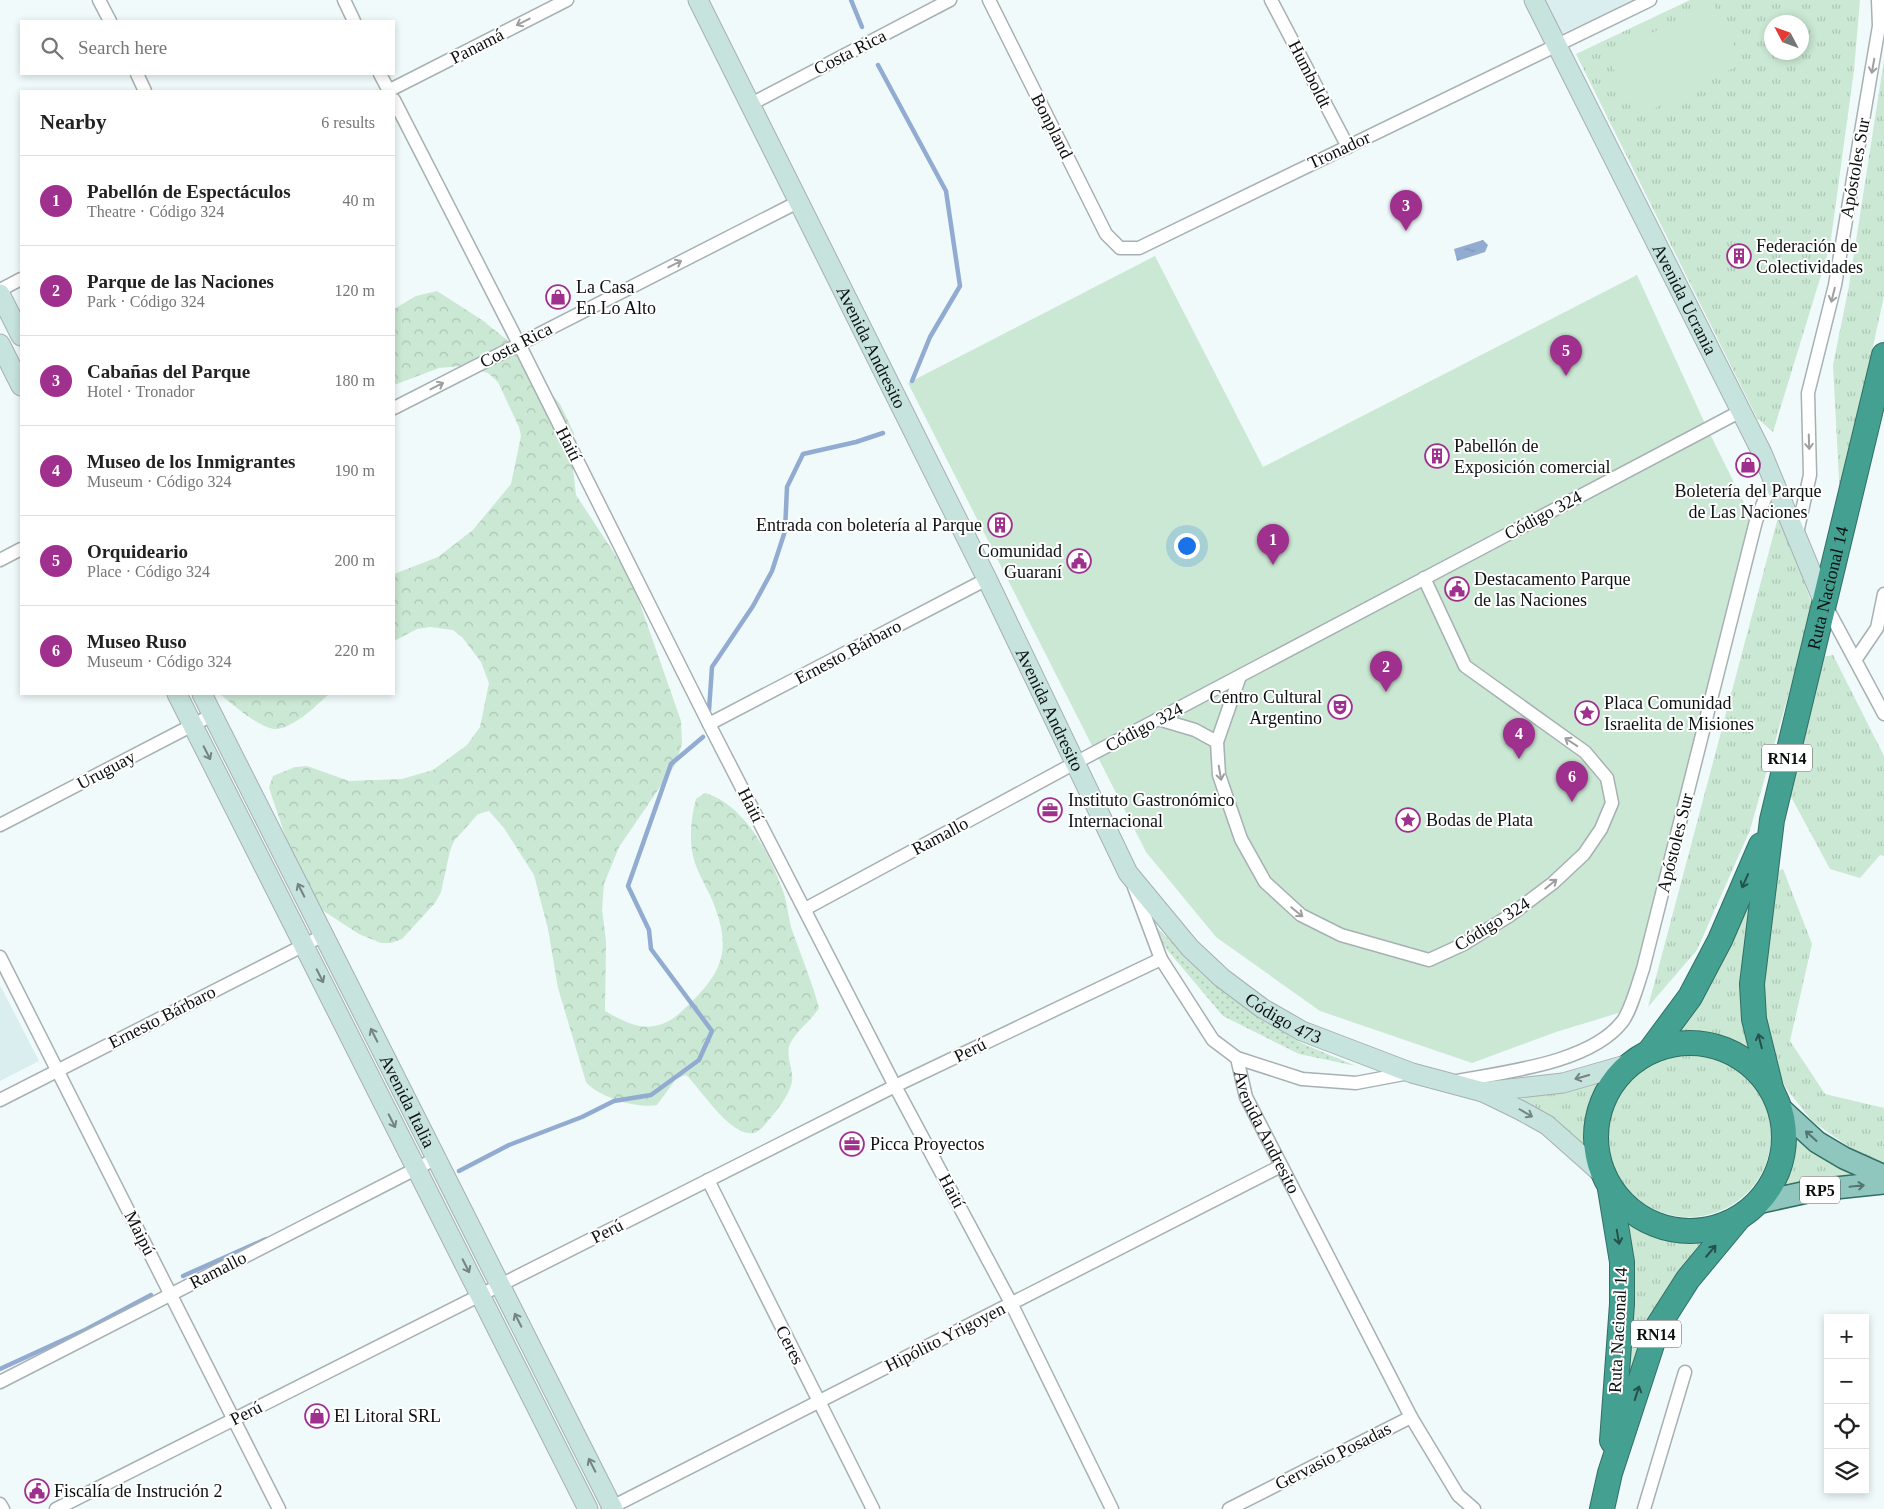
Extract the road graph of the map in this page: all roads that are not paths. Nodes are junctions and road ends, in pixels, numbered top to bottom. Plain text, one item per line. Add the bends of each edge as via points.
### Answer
1 (99, 0) edge
2 (344, 0) edge
3 (567, 0) edge
4 (698, 0) edge
5 (950, 0) edge
6 (989, 0) edge
7 (1272, 0) edge
8 (1534, 0) edge
9 (1650, 0) edge
10 (1878, 0) edge
11 (109, 20) edge
12 (354, 20) edge
13 (1557, 45) junction
14 (137, 75) edge
15 (381, 75) edge
16 (144, 90) edge
17 (388, 90) edge
18 (391, 90) edge
19 (395, 102) edge
20 (750, 104) junction
21 (1348, 147) junction
22 (800, 201) junction
23 (1120, 248) joint
24 (20, 280) edge
25 (0, 290) edge
26 (0, 294) edge
27 (20, 334) edge
28 (0, 344) edge
29 (519, 344) junction
30 (1884, 355) edge
31 (20, 384) edge
32 (395, 407) edge
33 (1740, 411) junction
34 (1775, 484) junction
35 (1797, 533) junction
36 (20, 550) edge
37 (0, 560) edge
38 (1424, 578) junction
39 (987, 579) junction
40 (1884, 594) edge
41 (1824, 603) junction
42 (1856, 659) junction
43 (1240, 676) junction
44 (178, 695) edge
45 (202, 695) edge
46 (212, 714) junction
47 (1884, 714) edge
48 (1158, 719) junction
49 (709, 724) junction
50 (193, 725) junction
51 (1217, 742) junction
52 (1075, 763) junction
53 (1772, 820) junction
54 (0, 825) edge
55 (1128, 873) junction
56 (805, 910) junction
57 (324, 935) junction
58 (304, 945) junction
59 (0, 956) edge
60 (1161, 959) junction
61 (1650, 1051) junction
62 (1237, 1058) junction
63 (1629, 1064) junction
64 (58, 1071) junction
65 (1412, 1072) junction
66 (1449, 1083) junction
67 (895, 1086) junction
68 (1482, 1092) junction
69 (1776, 1098) junction
70 (0, 1100) edge
71 (437, 1158) junction
72 (1281, 1166) junction
73 (416, 1170) junction
74 (1884, 1176) edge
75 (708, 1180) junction
76 (1606, 1181) junction
77 (1884, 1183) edge
78 (1749, 1210) junction
79 (500, 1285) junction
80 (171, 1295) junction
81 (480, 1295) junction
82 (1011, 1304) junction
83 (1685, 1372) dead end
84 (0, 1382) edge
85 (819, 1402) junction
86 (1411, 1417) junction
87 (234, 1420) junction
88 (1610, 1472) junction
89 (0, 1504) edge
90 (611, 1508) edge
91 (3, 1509) edge
92 (56, 1509) edge
93 (279, 1509) edge
94 (588, 1509) edge
95 (873, 1509) edge
96 (1112, 1509) edge
97 (1229, 1509) edge
98 (1474, 1509) edge
99 (1602, 1509) edge
100 (1644, 1509) edge

1 - 11 street
2 - 12 street
3 -> 18 street, Panamá
4 - 20 main road, Avenida Andresito
5 - 20 street, Costa Rica
6 - 23 street, Bonpland via 1106,234
7 - 21 street, Humboldt
8 - 13 main road, Avenida Ucrania
9 - 13 street, Tronador
10 -> 35 street, Apóstoles Sur via 1879,26 1835,285 1808,394 1810,475
13 - 21 street, Tronador
13 - 33 main road, Avenida Ucrania
14 - 16 street
15 - 17 street
19 - 29 street, Haití
20 - 22 main road, Avenida Andresito
21 - 23 street, Tronador via 1139,248
29 -> 22 street, Costa Rica
22 - 39 main road, Avenida Andresito
24 - 25 street
26 - 27 main road
28 - 31 main road
32 -> 29 street, Costa Rica
29 - 49 street, Haití
30 - 41 highway, Ruta Nacional 14 / RN14
33 - 34 main road, Avenida Ucrania
33 - 38 street, Código 324
34 - 35 main road, Avenida Ucrania
34 - 66 street, Apóstoles Sur via 1766,496 1756,521 1643,969 1623,1021 1602,1041 1565,1058
35 - 41 main road, Avenida Ucrania
36 - 37 street
38 - 43 street, Código 324
51 -> 38 street, Código 324 via 1222,784 1241,839 1265,882 1301,915 1341,935 1429,960 1472,940 1553,882 1584,854 1601,829 1612,803 1607,778 1585,752 1465,666
39 - 49 street, Ernesto Bárbaro
39 - 52 main road, Avenida Andresito
40 - 42 street via 1877,628
41 - 42 street
41 - 53 highway, Ruta Nacional 14 / RN14
42 - 47 street
43 - 48 street, Código 324
43 - 51 street, Código 324
44 - 50 main road, Avenida Italia
45 - 46 main road, Avenida Italia
46 - 50 street, Uruguay
57 -> 46 main road, Avenida Italia
48 - 51 street via 1195,730
48 - 52 street, Código 324
49 - 56 street, Haití
50 - 54 street, Uruguay
50 -> 58 main road, Avenida Italia
52 - 55 main road, Avenida Andresito
52 - 56 street, Ramallo
53 -> 61 highway, Ruta Nacional 14 / RN14 via 1720,940 1690,997
69 -> 53 highway, Ruta Nacional 14 / RN14 via 1754,1019 1752,984
55 - 60 street, Avenida Andresito
55 - 65 main road, Código 473 via 1190,948 1222,978 1262,1008 1302,1031
56 - 67 street, Haití
57 - 58 street, Ernesto Bárbaro
71 -> 57 main road, Avenida Italia
58 - 64 street, Ernesto Bárbaro
58 -> 73 main road, Avenida Italia
59 - 64 street, Maipú
60 - 62 street, Avenida Andresito via 1209,1034
60 - 67 street, Perú
61 - 63 highway, RN14
61 - 69 highway, RN14 via 1676,1043 1704,1043 1731,1051 1754,1067
62 - 65 street via 1302,1079 1356,1083
62 - 72 street, Avenida Andresito via 1246,1097
63 -> 68 main road via 1563,1083
63 - 76 highway, RN14 via 1609,1086 1597,1114 1595,1144
64 - 70 street, Ernesto Bárbaro
64 - 80 street, Maipú
65 - 66 main road, Código 473
66 - 68 main road, Código 473
67 - 75 street, Perú
67 - 82 street, Haití
68 -> 76 main road via 1547,1125
74 -> 69 main road, RP5 via 1817,1142
69 - 78 highway, RN14 via 1784,1133 1782,1159 1772,1183
71 - 73 street, Ramallo
71 - 79 main road, Avenida Italia
72 - 82 street, Hipólito Yrigoyen
72 - 86 street, Avenida Andresito
73 - 80 street, Ramallo
73 -> 81 main road, Avenida Italia
75 - 79 street, Perú
75 - 85 street, Ceres
76 - 78 highway, RN14 via 1629,1211 1655,1226 1684,1232 1713,1229
76 -> 88 highway, Ruta Nacional 14 / RN14 via 1622,1262
78 -> 77 main road, RP5 via 1816,1190
88 -> 78 highway, Ruta Nacional 14 / RN14 via 1658,1326 1688,1279
79 - 81 street, Perú
90 -> 79 main road, Avenida Italia
80 - 84 street, Ramallo
80 - 87 street, Maipú
81 - 87 street, Perú
81 - 94 main road, Avenida Italia
82 - 85 street, Hipólito Yrigoyen
82 - 96 street, Haití
83 - 100 street
85 - 90 street, Hipólito Yrigoyen
85 - 95 street, Ceres
86 - 97 street, Gervasio Posadas
86 - 98 street, Avenida Andresito via 1458,1495
87 - 92 street, Perú
87 - 93 street, Maipú
88 - 99 highway, Ruta Nacional 14 / RN14
89 - 91 street

